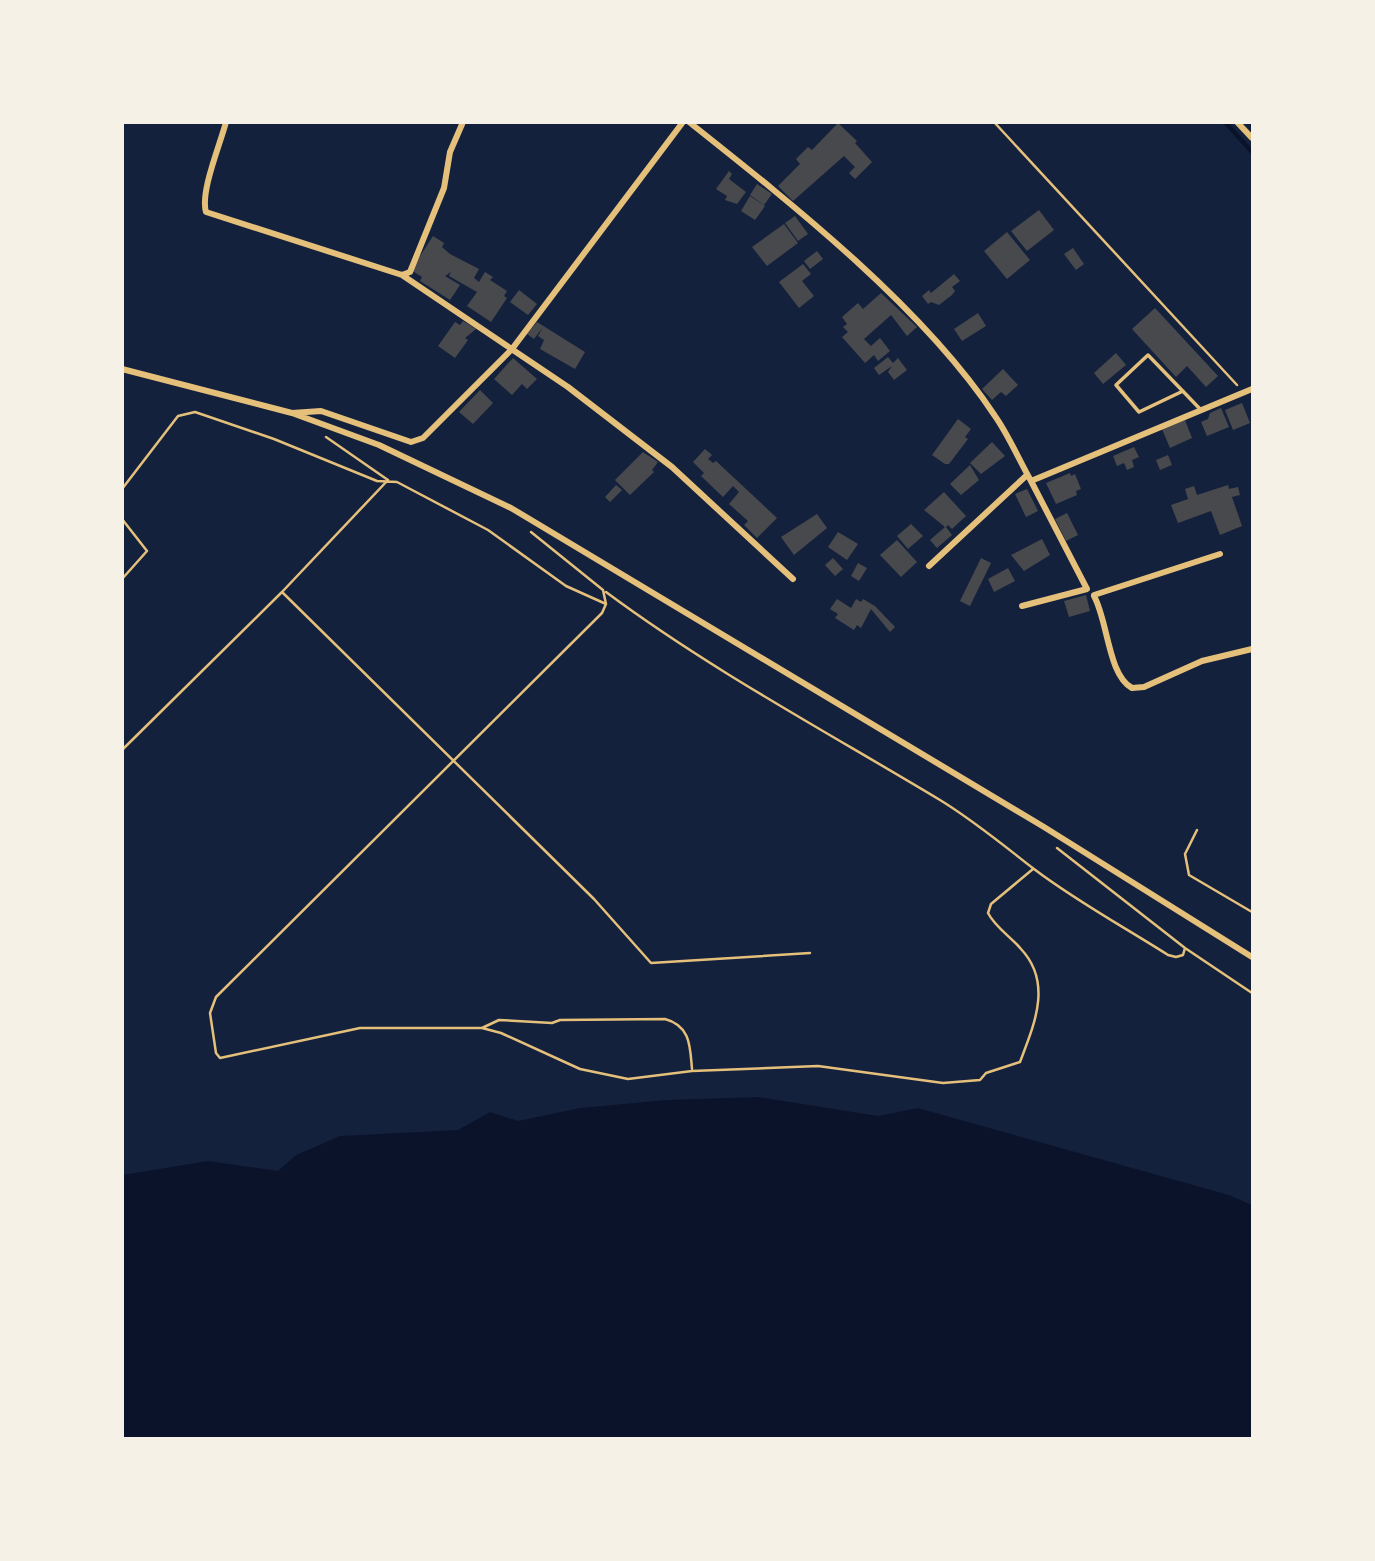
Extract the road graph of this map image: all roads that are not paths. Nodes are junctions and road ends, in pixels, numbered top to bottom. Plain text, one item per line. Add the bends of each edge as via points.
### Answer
1 (226, 122) edge
2 (463, 122) edge
3 (683, 122) edge
4 (689, 122) edge
5 (1237, 122) edge
6 (1252, 138) edge
7 (402, 275) junction
8 (512, 349) junction
9 (122, 369) edge
10 (1252, 389) edge
11 (1183, 391) junction
12 (1201, 410) junction
13 (292, 413) junction
14 (1029, 478) junction
15 (1220, 554) dead end
16 (929, 566) dead end
17 (793, 579) dead end
18 (1087, 589) junction
19 (1094, 596) junction
20 (1022, 606) dead end
21 (1252, 649) edge
22 (1252, 957) edge

1 - 7 street via 206,185 206,212
2 - 7 street via 450,152 438,204 410,272
3 - 8 street
4 - 14 street via 888,292 995,416
5 - 6 street
7 - 8 street
8 - 13 street via 416,442 321,411
8 - 17 street via 672,467
9 - 13 street
10 - 12 street
11 - 11 lane via 1148,355 1116,385 1139,412
11 - 12 lane
12 - 14 street
13 - 22 street via 379,445 511,508
14 - 16 street
14 - 18 street
15 - 19 street
18 - 19 street
18 - 20 street
19 - 21 street via 1119,677 1132,688 1202,661

